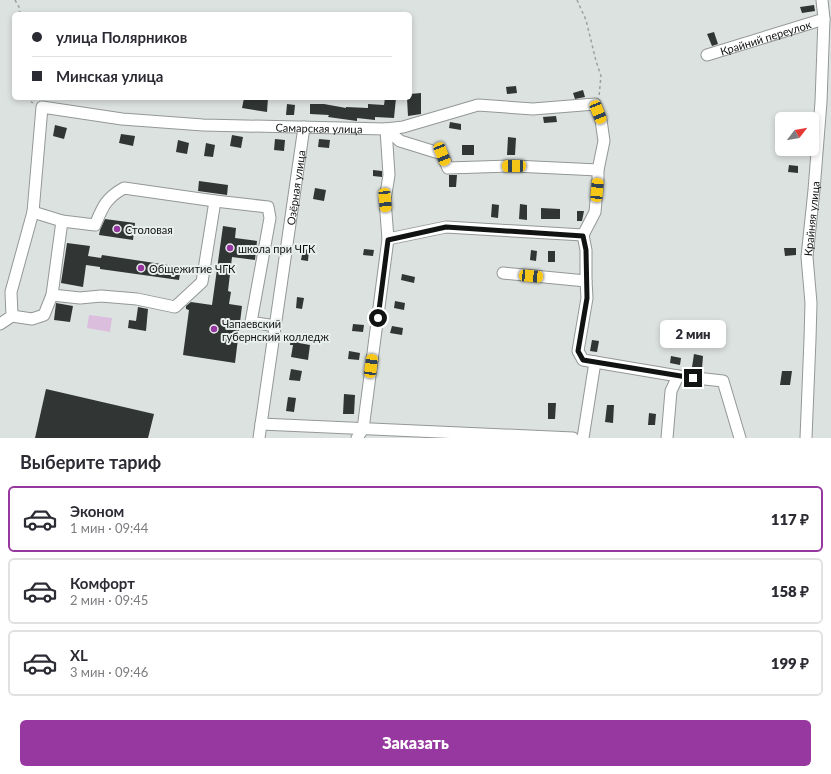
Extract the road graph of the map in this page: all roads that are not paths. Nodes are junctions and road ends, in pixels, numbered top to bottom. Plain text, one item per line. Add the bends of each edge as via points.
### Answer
1 (822, 0) edge
2 (824, 19) junction
3 (707, 55) dead end
4 (826, 103) edge
5 (304, 128) junction
6 (386, 129) junction
7 (598, 170) junction
8 (215, 201) junction
9 (33, 212) junction
10 (62, 221) junction
11 (583, 236) junction
12 (388, 240) junction
13 (503, 273) dead end
14 (586, 281) junction
15 (52, 295) junction
16 (12, 316) junction
17 (0, 324) edge
18 (275, 326) junction
19 (595, 362) junction
20 (678, 376) junction
21 (261, 424) junction
22 (360, 434) edge
23 (259, 438) edge
24 (573, 438) edge
25 (583, 438) edge
26 (668, 438) edge
27 (740, 438) edge
28 (806, 438) edge

1 - 2 street, Крайняя улица
2 - 3 street, Крайний переулок
2 - 4 street, Крайняя улица
4 - 28 street, Крайняя улица via 807,257 811,303
5 - 6 street, Самарская улица
5 - 9 street, Самарская улица via 122,119 42,107
5 - 18 street, Озёрная улица
6 - 7 street via 400,141 442,154 448,168 514,166
6 - 7 street, Самарская улица via 403,127 478,105 533,109 595,104 601,120 604,141
6 - 12 street via 389,175 385,200
7 - 11 street via 595,212
8 - 10 street via 124,188 112,195 104,205 96,225
8 - 15 street via 202,282 175,307 137,299
8 - 18 street via 268,207 270,218 251,322
9 - 10 street
9 - 16 street via 11,292
10 - 15 street
11 - 12 street via 446,227
11 - 14 street via 586,250
12 - 22 street
13 - 14 street
14 - 19 street via 587,298 578,351 583,360
15 - 16 street via 44,314 32,319
16 - 17 street
18 - 21 street, Озёрная улица
19 - 20 street
19 - 25 street
20 - 26 street via 671,391
20 - 27 street via 723,381
21 - 22 street
21 - 23 street, Озёрная улица
22 - 24 street

